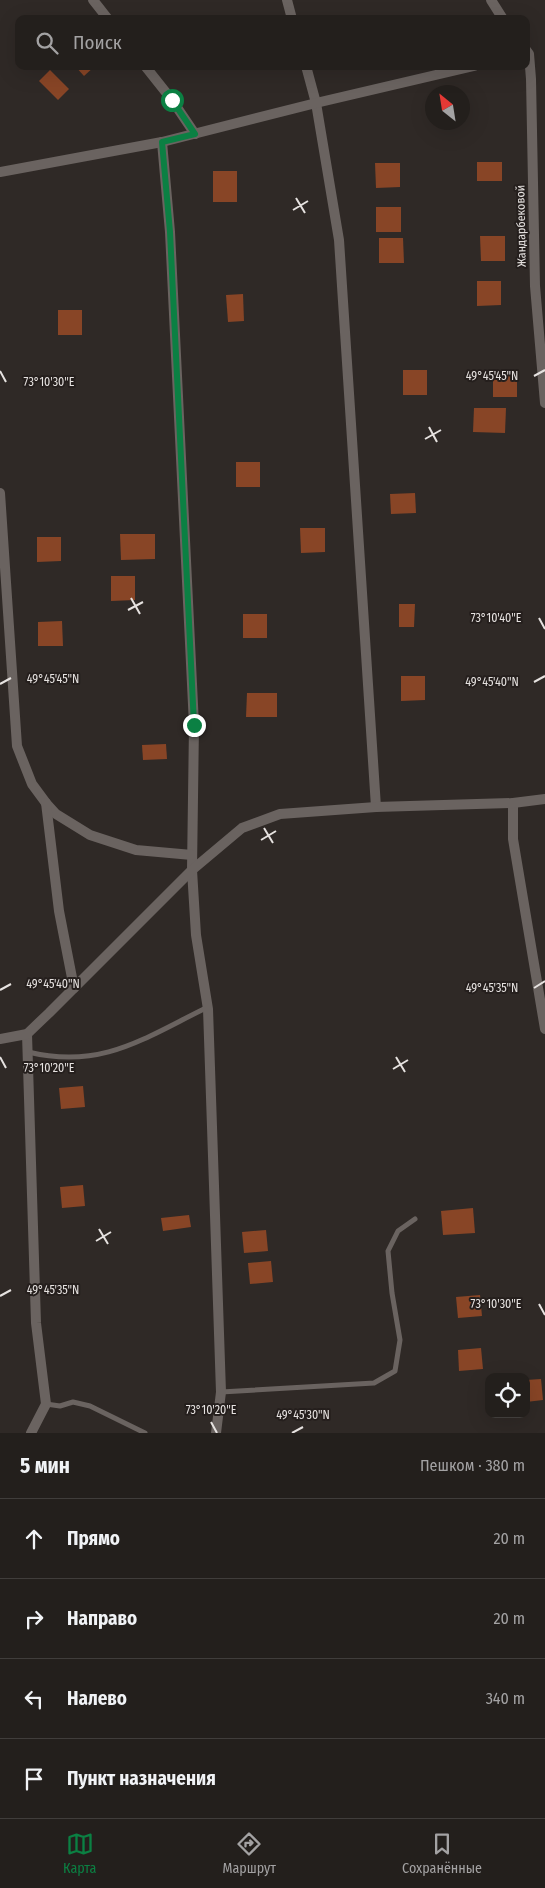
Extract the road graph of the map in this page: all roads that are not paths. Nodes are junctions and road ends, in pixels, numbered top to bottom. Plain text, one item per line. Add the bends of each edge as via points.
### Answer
1 (93, 0) edge
2 (287, 0) edge
3 (491, 0) edge
4 (105, 15) edge
5 (291, 15) edge
6 (500, 15) edge
7 (530, 69) edge
8 (149, 70) edge
9 (307, 70) edge
10 (457, 70) edge
11 (316, 103) junction
12 (195, 134) junction
13 (162, 142) junction
14 (0, 172) edge
15 (545, 402) edge
16 (0, 493) edge
17 (545, 799) edge
18 (513, 803) junction
19 (46, 804) junction
20 (376, 807) junction
21 (192, 855) junction
22 (192, 870) junction
23 (74, 988) junction
24 (208, 1007) junction
25 (545, 1029) edge
26 (27, 1034) junction
27 (0, 1039) edge
28 (27, 1052) junction
29 (415, 1219) dead end
30 (221, 1392) junction
31 (46, 1404) junction
32 (31, 1433) edge
33 (145, 1433) edge
34 (216, 1433) edge

1 - 4 street
2 - 5 street
3 - 6 street
7 - 15 street, Жандарбековой via 535,286
8 - 12 street
9 - 11 street
10 - 11 street
11 - 12 street
11 - 20 street via 339,240
12 - 13 street
13 - 14 street
13 - 21 street via 170,232 194,715
16 - 19 street via 17,746 32,784
17 - 18 street
18 - 20 street
18 - 25 street via 513,839
19 - 21 street via 90,835 136,850
19 - 23 street via 59,911
20 - 22 street via 280,814 242,828
21 - 22 street
22 - 23 street
22 - 24 street via 196,935
23 - 26 street
24 - 28 lane via 122,1050 86,1058 50,1058
24 - 30 street
26 - 27 street
26 - 28 street
28 - 31 street via 36,1323
29 - 30 lane via 398,1231 388,1251 400,1340 395,1371 374,1384
30 - 34 street
31 - 32 street
31 - 33 lane via 60,1406 73,1402 90,1406

